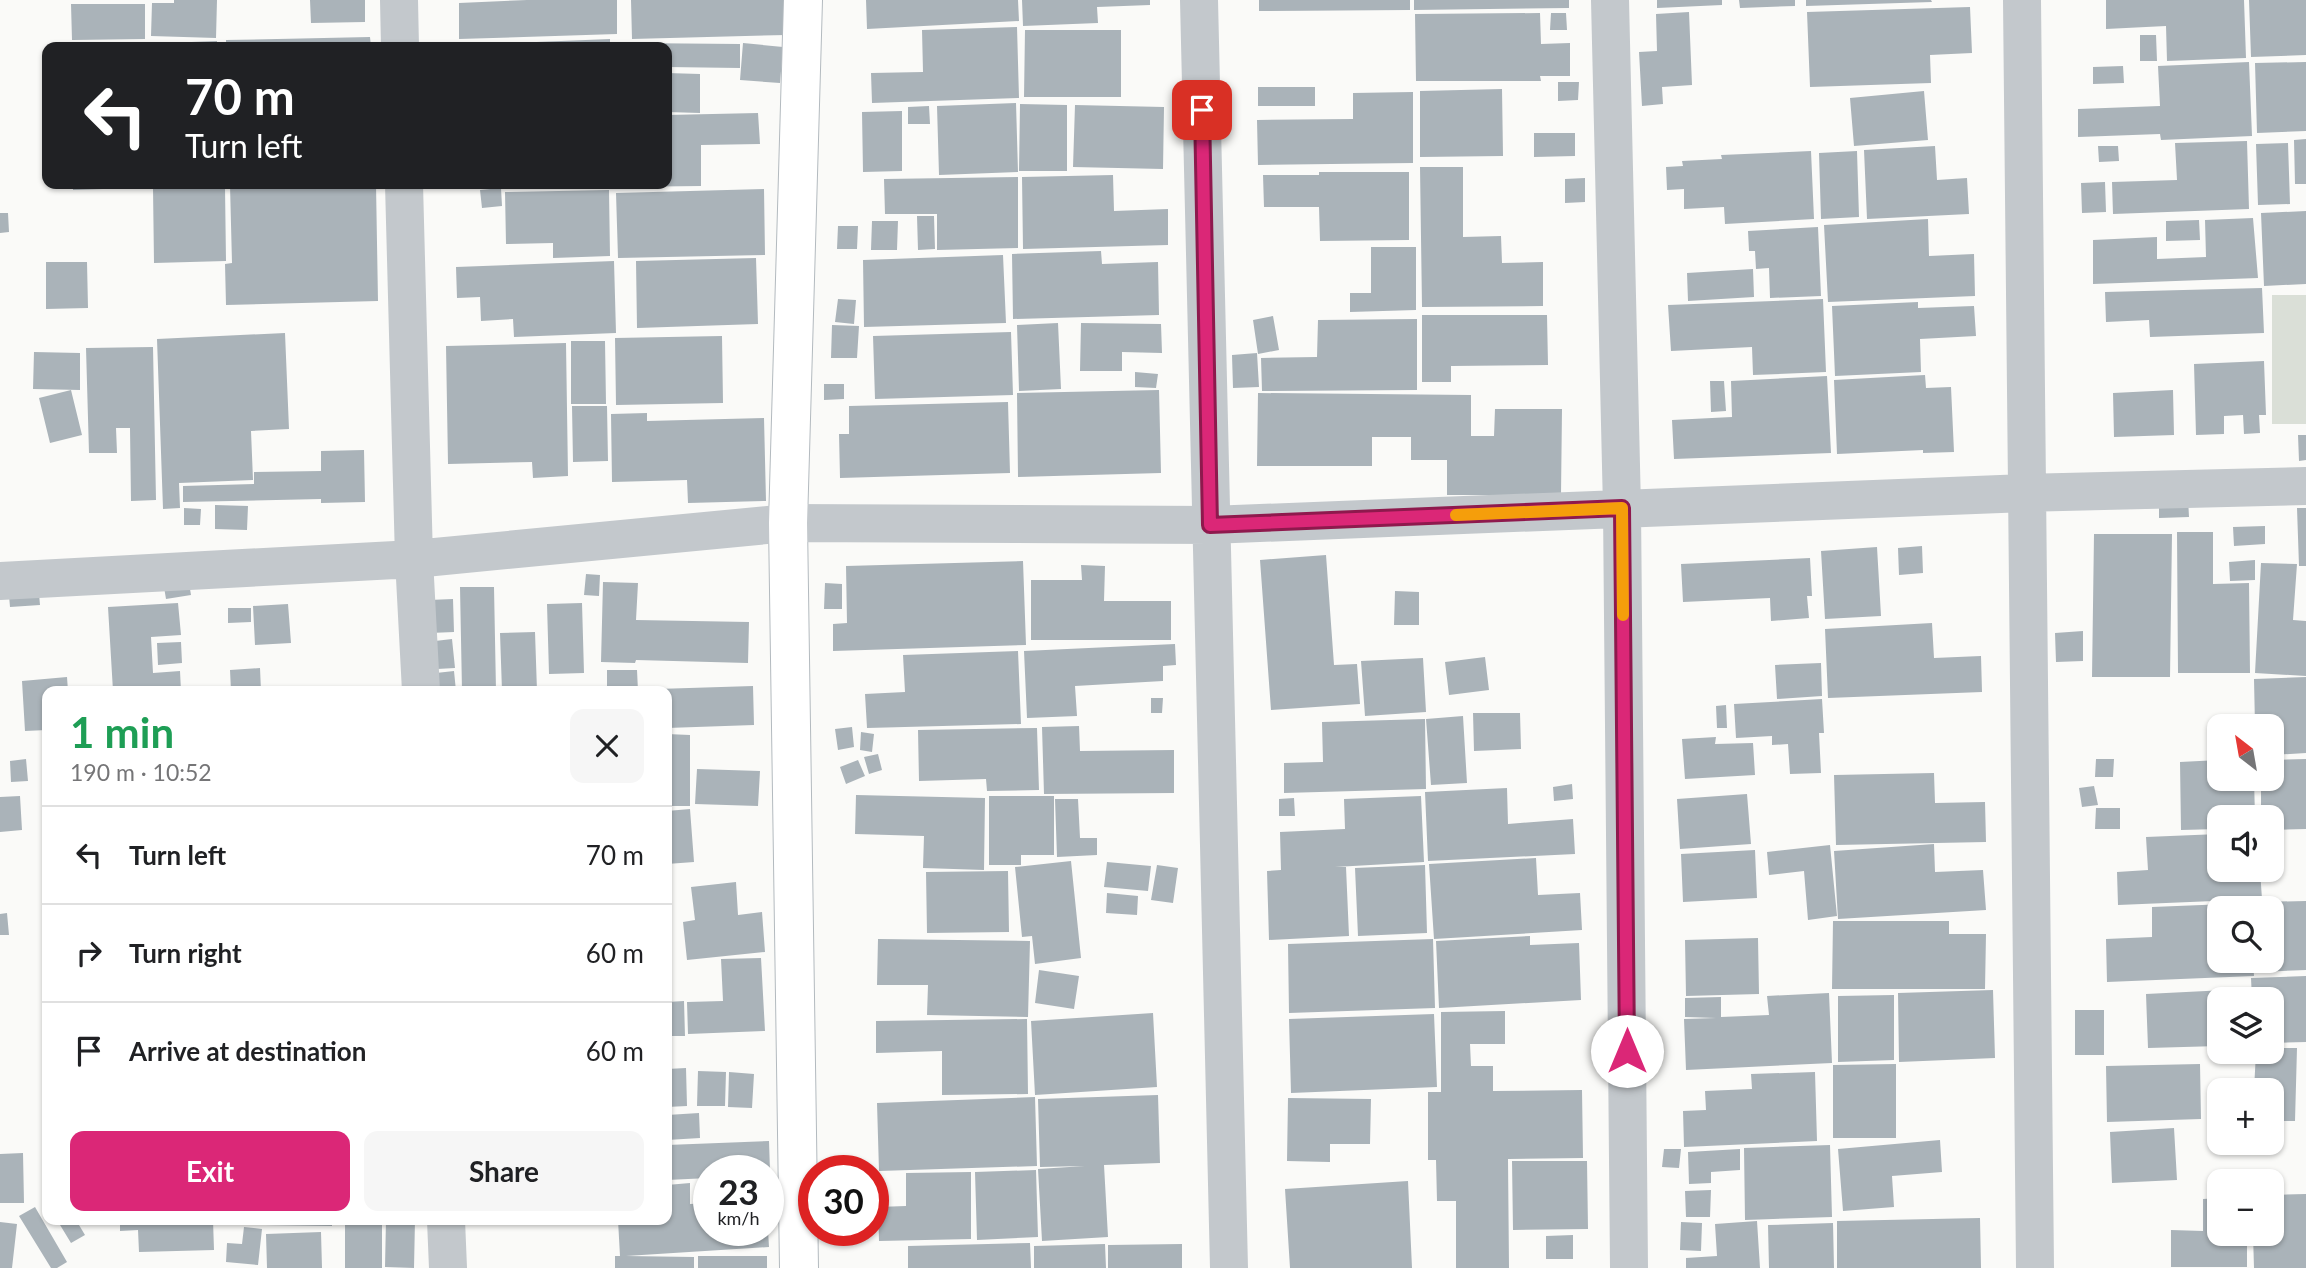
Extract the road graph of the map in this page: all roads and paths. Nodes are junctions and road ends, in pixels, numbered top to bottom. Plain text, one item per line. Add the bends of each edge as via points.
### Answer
1 (399, 0) edge
2 (803, 0) edge
3 (1199, 0) edge
4 (1609, 0) edge
5 (2022, 0) edge
6 (400, 42) edge
7 (404, 189) edge
8 (2306, 486) edge
9 (2026, 493) junction
10 (1622, 508) junction
11 (788, 523) junction
12 (1210, 525) junction
13 (414, 559) junction
14 (0, 581) edge
15 (421, 686) edge
16 (446, 1225) edge
17 (448, 1268) edge
18 (799, 1268) edge
19 (1229, 1268) edge
20 (1629, 1268) edge
21 (2035, 1268) edge

1 - 6 street
2 - 11 street
3 - 12 street
4 - 10 street
5 - 9 street
7 - 13 street
8 - 9 street
9 - 10 street
9 - 21 street
10 - 12 street
10 - 20 street
11 - 12 street
11 - 13 street
11 - 18 street
12 - 19 street
13 - 14 street
13 - 15 street
16 - 17 street

